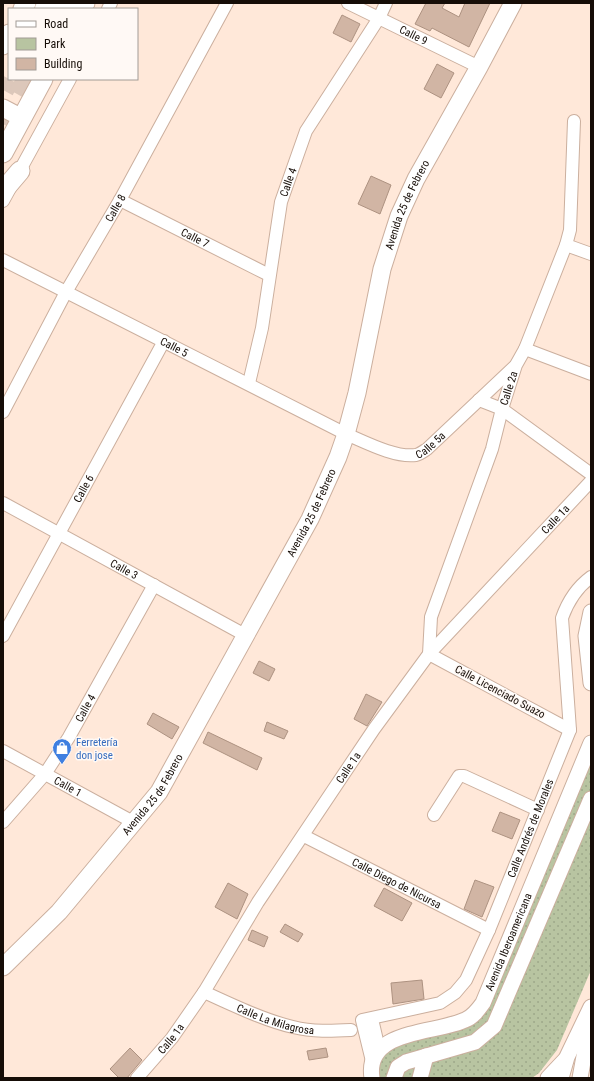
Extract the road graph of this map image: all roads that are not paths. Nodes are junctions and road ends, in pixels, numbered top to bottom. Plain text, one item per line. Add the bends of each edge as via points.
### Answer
1 (227, 3) edge
2 (348, 3) edge
3 (386, 3) edge
4 (513, 3) edge
5 (378, 18) junction
6 (8, 36) edge
7 (3, 45) edge
8 (480, 67) junction
9 (42, 80) edge
10 (69, 80) edge
11 (3, 108) edge
12 (22, 118) junction
13 (574, 121) dead end
14 (3, 153) edge
15 (20, 171) junction
16 (3, 191) edge
17 (120, 200) junction
18 (3, 201) edge
19 (566, 245) junction
20 (591, 254) edge
21 (3, 260) edge
22 (269, 275) junction
23 (66, 292) junction
24 (164, 341) junction
25 (525, 348) junction
26 (516, 365) junction
27 (591, 374) edge
28 (249, 383) junction
29 (479, 400) junction
30 (502, 409) junction
31 (3, 412) edge
32 (346, 434) junction
33 (591, 474) edge
34 (591, 481) edge
35 (3, 503) edge
36 (59, 534) junction
37 (591, 577) edge
38 (154, 585) junction
39 (591, 612) edge
40 (245, 635) junction
41 (3, 636) edge
42 (429, 654) junction
43 (591, 683) edge
44 (570, 730) junction
45 (591, 744) edge
46 (3, 751) edge
47 (45, 774) junction
48 (591, 799) edge
49 (538, 810) junction
50 (434, 815) dead end
51 (3, 822) edge
52 (133, 822) junction
53 (304, 836) junction
54 (489, 930) junction
55 (3, 967) edge
56 (204, 992) junction
57 (591, 1008) edge
58 (351, 1030) dead end
59 (375, 1055) junction
60 (426, 1056) junction
61 (567, 1057) junction
62 (142, 1075) edge
63 (372, 1078) edge
64 (394, 1078) edge
65 (420, 1078) edge
66 (548, 1078) edge
67 (561, 1078) edge
68 (580, 1078) edge

1 - 17 street, Calle 8
2 - 5 street, Calle 9
3 - 5 street, Calle 4
4 - 8 main road, Avenida 25 de Febrero
5 - 8 street, Calle 9
5 - 22 street, Calle 4 via 306,131 281,202
6 - 7 main road
8 - 32 main road, Avenida 25 de Febrero via 416,179 399,216 382,269 357,393
9 - 12 main road
10 - 15 street
11 - 12 main road
12 - 14 main road
13 - 19 street, Calle 2a via 570,230
15 - 16 main road
15 - 18 street
17 - 22 street, Calle 7
17 - 23 street, Calle 8
19 - 20 street
19 - 25 street, Calle 2a
21 - 23 street, Calle 5
22 - 28 street, Calle 4 via 262,328
23 - 24 street, Calle 5
23 - 31 street, Calle 8
24 - 28 street, Calle 5
24 - 36 street, Calle 6
25 - 26 street, Calle 2a
25 - 27 street
26 - 29 street, Calle 5a
26 - 30 street, Calle 2a
28 - 32 street, Calle 5
29 - 30 street
29 - 32 street, Calle 5a via 427,449 417,455 402,454
30 - 33 street
30 - 42 street, Calle 2a via 492,449 431,617
32 - 40 main road, Avenida 25 de Febrero via 310,519
34 - 42 street, Calle 1a
35 - 36 street, Calle 3
36 - 38 street, Calle 3
36 - 41 street, Calle 6
37 - 44 street, Calle Andrés de Morales via 574,593 562,618
38 - 40 street, Calle 3
38 - 47 street, Calle 4 via 69,737
39 - 43 street via 586,636
40 - 52 main road, Avenida 25 de Febrero via 159,792
42 - 44 street, Calle Licenciado Suazo
42 - 53 street, Calle 1a via 374,729
44 - 49 street, Calle Andrés de Morales
45 - 59 street, Avenida Iberoamericana via 483,1003 465,1020 391,1040
46 - 47 street, Calle 1
47 - 51 street, Calle 4
47 - 52 street, Calle 1
48 - 60 street, Avenida Iberoamericana via 494,1026 475,1042
49 - 50 street via 459,776
49 - 54 street, Calle Andrés de Morales
52 - 55 main road, Avenida 25 de Febrero via 59,912
53 - 54 street, Calle Diego de Nicursa
53 - 56 street, Calle 1a via 258,902
54 - 59 street, Calle Andrés de Morales via 466,980 456,993 440,1003 367,1020
56 - 58 street, Calle La Milagrosa via 292,1027 326,1032
56 - 62 street, Calle 1a
57 - 61 street
57 - 68 street via 590,1029
59 - 63 street via 370,1070
60 - 64 street, Avenida Iberoamericana via 398,1067
60 - 65 street
61 - 66 street
61 - 67 street

